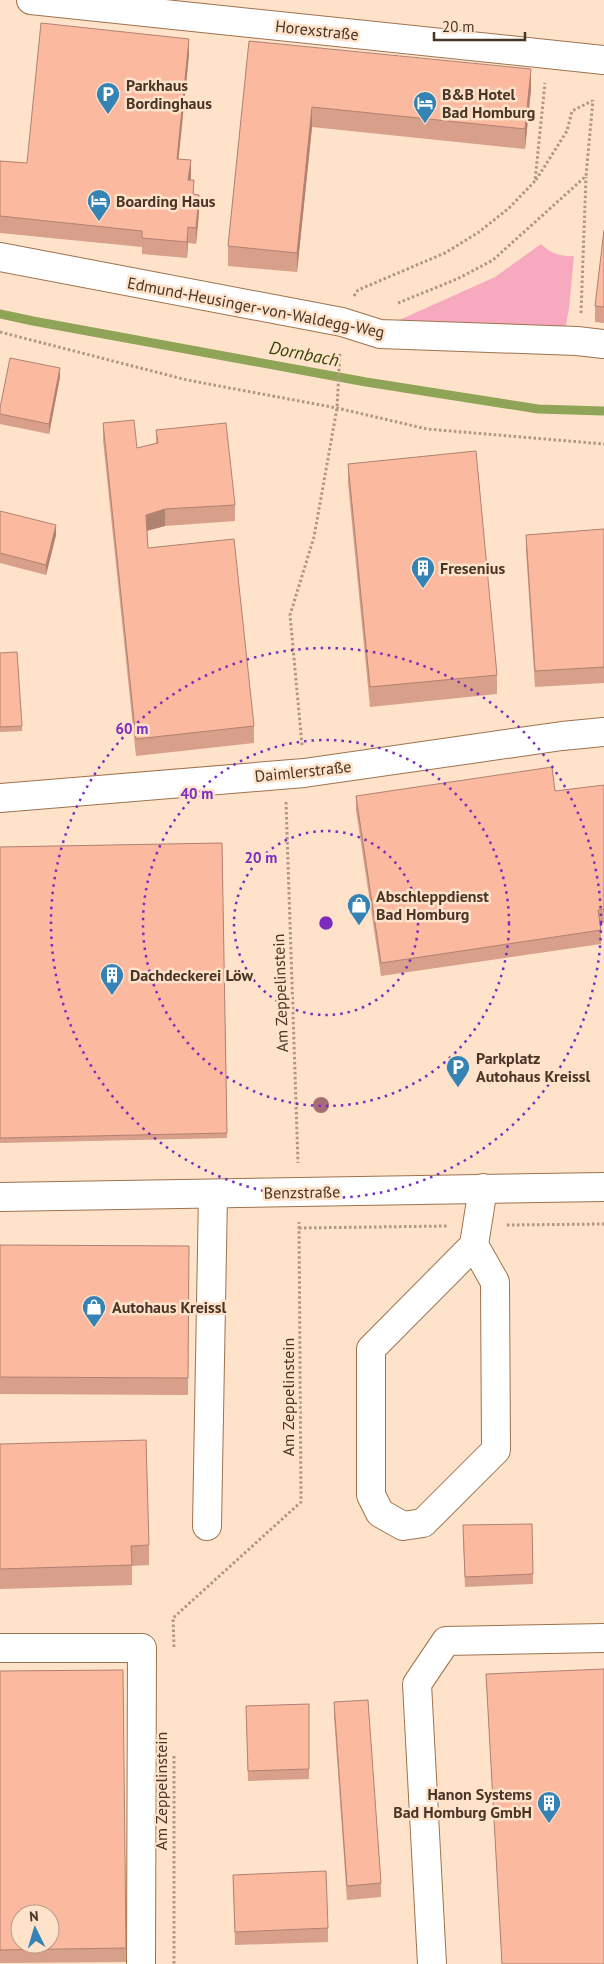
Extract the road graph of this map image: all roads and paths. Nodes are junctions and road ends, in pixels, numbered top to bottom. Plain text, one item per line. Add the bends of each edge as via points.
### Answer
1 (31, 0) edge
2 (548, 53) junction
3 (604, 60) edge
4 (586, 176) junction
5 (535, 182) junction
6 (0, 257) edge
7 (392, 306) dead end
8 (582, 309) dead end
9 (0, 332) edge
10 (341, 332) junction
11 (604, 344) edge
12 (337, 408) junction
13 (604, 444) edge
14 (604, 732) edge
15 (295, 773) junction
16 (0, 798) edge
17 (604, 1187) edge
18 (482, 1188) junction
19 (299, 1192) junction
20 (212, 1194) junction
21 (0, 1197) edge
22 (474, 1245) junction
23 (207, 1526) dead end
24 (604, 1638) edge
25 (0, 1648) edge
26 (174, 1648) dead end
27 (174, 1746) dead end
28 (141, 1964) edge
29 (174, 1964) edge
30 (432, 1964) edge

1 - 2 street, Horexstraße
2 - 3 street, Horexstraße
2 - 5 path
4 - 5 path via 593,100 572,111 567,131
4 - 7 path via 493,260 450,283
4 - 8 path
5 - 10 path via 494,220 445,253 358,290
6 - 10 street, Edmund-Heusinger-von-Waldegg-Weg
9 - 12 path via 187,380
10 - 11 street, Edmund-Heusinger-von-Waldegg-Weg
10 - 12 path, Am Zeppelinstein
12 - 13 path via 427,429
12 - 15 path, Am Zeppelinstein via 314,537 290,615
14 - 15 street, Daimlerstraße
15 - 16 street, Daimlerstraße
15 - 19 path, Am Zeppelinstein
17 - 18 street, Benzstraße
18 - 19 street, Benzstraße
18 - 22 street
19 - 20 street, Benzstraße
19 - 26 path, Am Zeppelinstein via 301,1502 174,1618
20 - 21 street, Benzstraße
20 - 23 street
22 - 22 street via 495,1282 496,1450 422,1523 403,1526 380,1514 371,1495 371,1348
24 - 30 street via 446,1641 417,1684
25 - 28 street via 142,1648
27 - 29 path, Am Zeppelinstein

